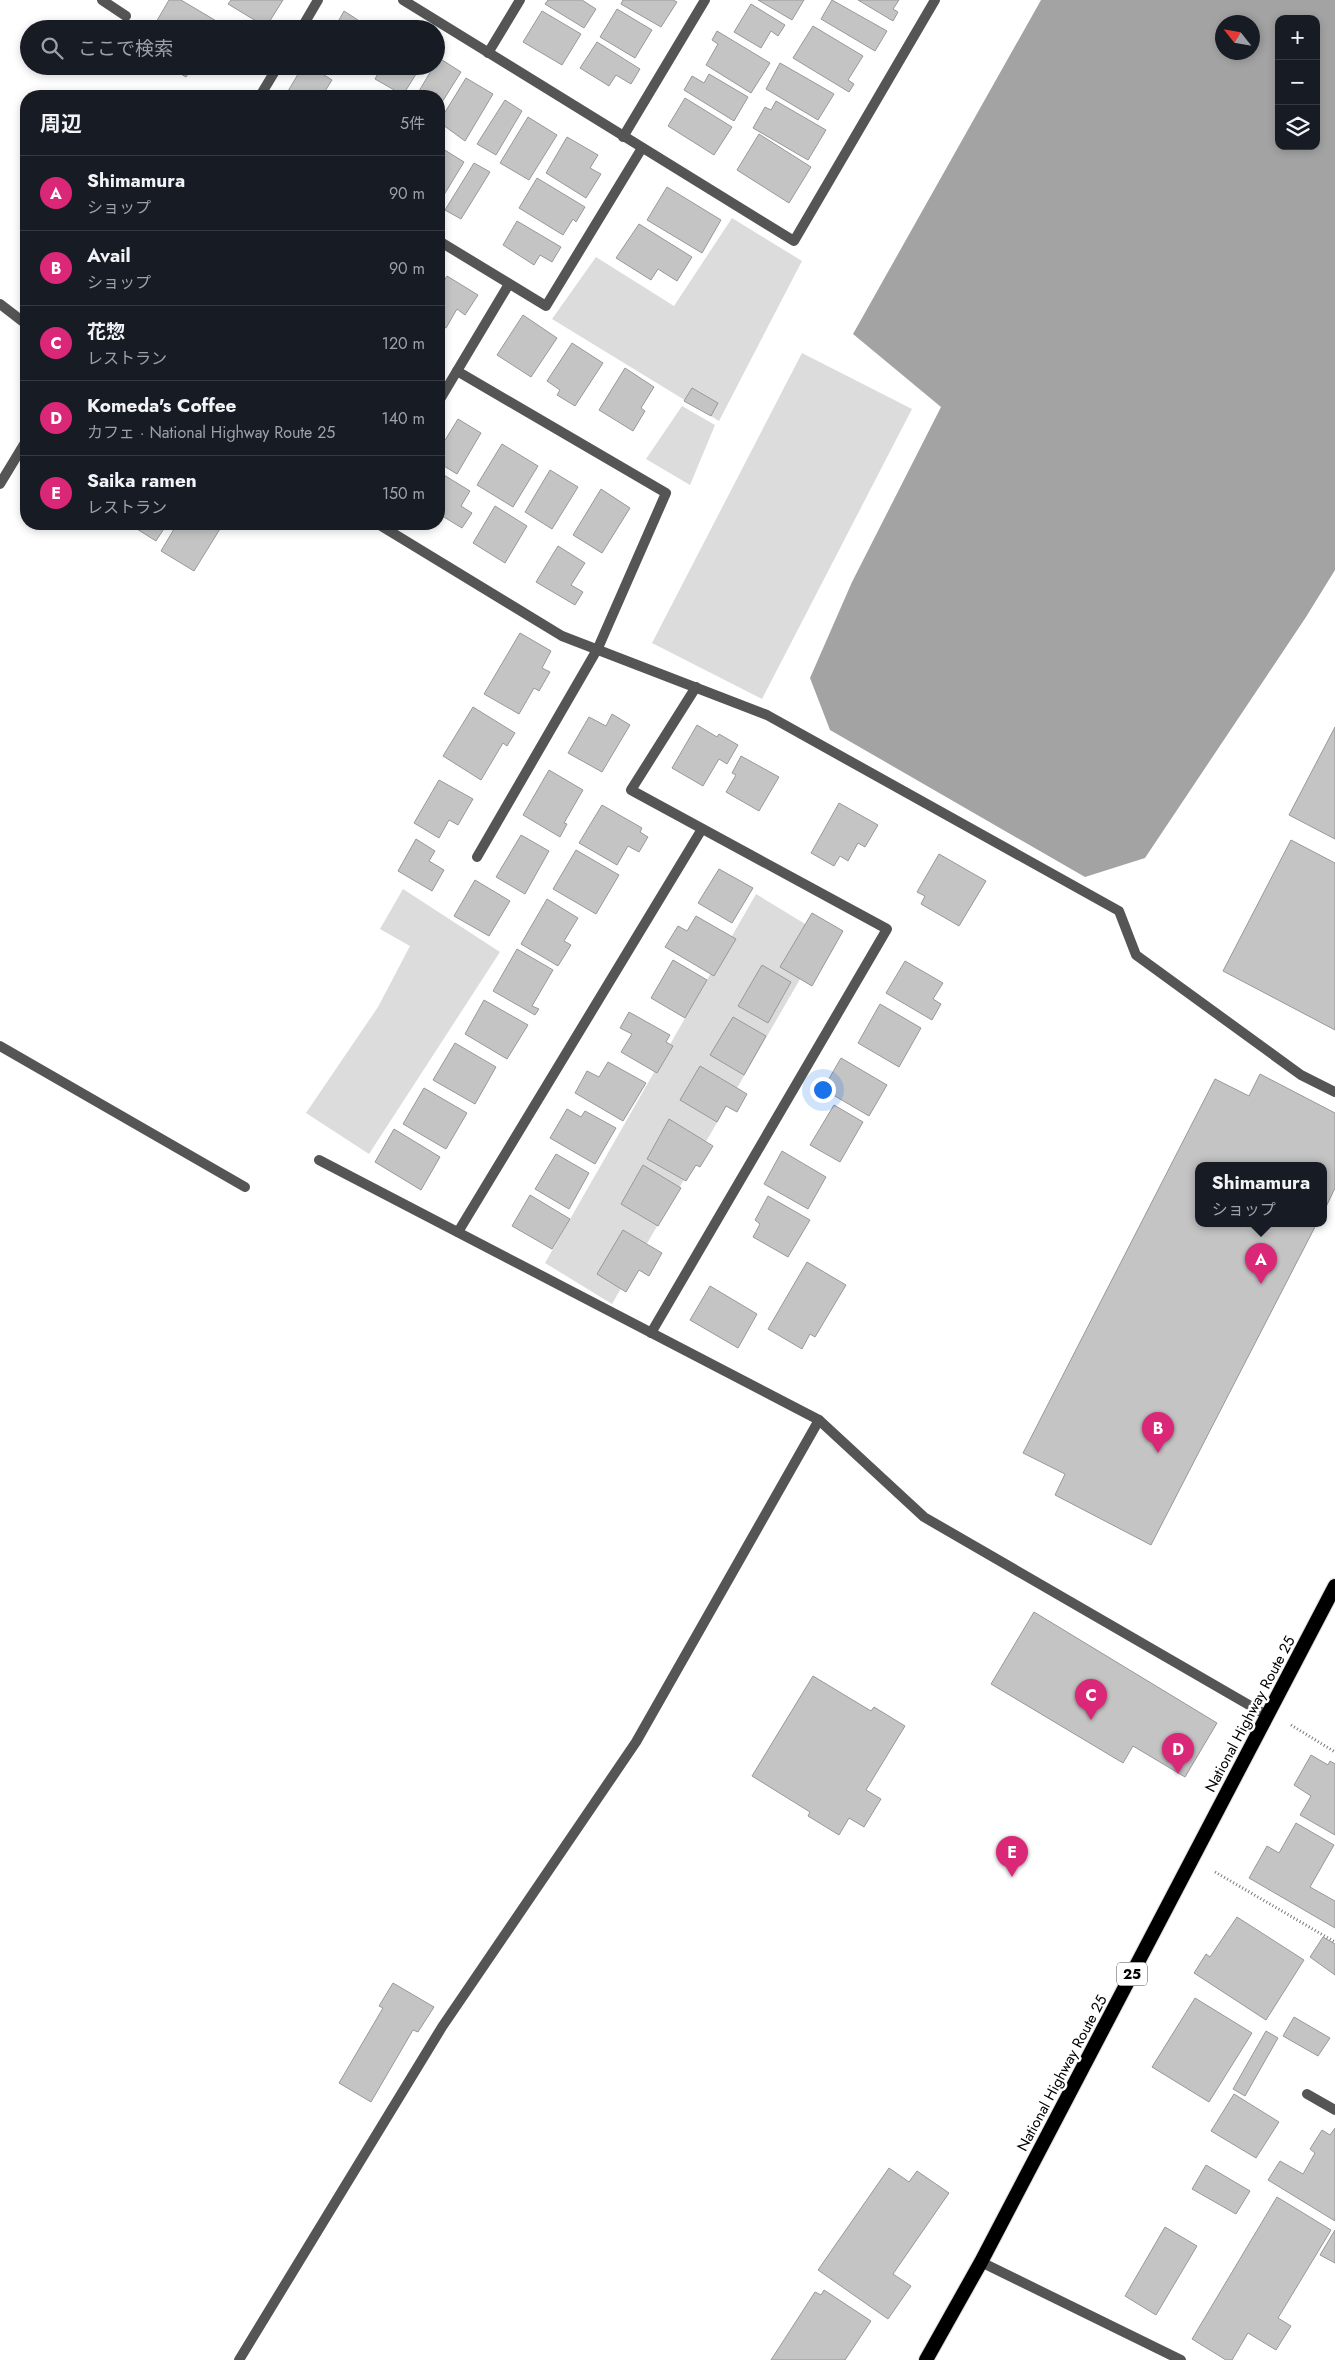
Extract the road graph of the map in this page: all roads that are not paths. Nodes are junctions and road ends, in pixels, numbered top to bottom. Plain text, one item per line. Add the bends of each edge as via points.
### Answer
1 (102, 0) edge
2 (318, 0) edge
3 (403, 0) edge
4 (520, 0) edge
5 (705, 0) edge
6 (935, 0) edge
7 (126, 16) dead end
8 (306, 20) edge
9 (436, 20) edge
10 (445, 26) edge
11 (488, 52) junction
12 (273, 75) edge
13 (264, 90) edge
14 (623, 137) junction
15 (642, 148) junction
16 (445, 245) edge
17 (509, 284) junction
18 (0, 304) edge
19 (20, 319) edge
20 (457, 371) junction
21 (445, 391) edge
22 (20, 451) edge
23 (0, 484) edge
24 (388, 530) edge
25 (598, 648) junction
26 (696, 687) junction
27 (702, 829) junction
28 (477, 857) dead end
29 (0, 1046) edge
30 (1335, 1092) edge
31 (319, 1160) dead end
32 (245, 1188) dead end
33 (458, 1232) junction
34 (651, 1333) junction
35 (819, 1420) junction
36 (1335, 1586) edge
37 (1269, 1714) junction
38 (1307, 2094) dead end
39 (1335, 2110) edge
40 (981, 2262) junction
41 (239, 2360) edge
42 (926, 2360) edge
43 (1181, 2360) edge

1 - 7 street
2 - 8 street
3 - 9 street
4 - 11 street
5 - 14 street
6 - 15 street via 794,241
10 - 11 street
11 - 14 street
12 - 13 street
14 - 15 street
15 - 17 street via 546,306
16 - 17 street
17 - 20 street
18 - 19 street
20 - 21 street
20 - 25 street via 666,493
22 - 23 street
24 - 25 street via 562,636
25 - 26 street
25 - 28 street
26 - 27 street via 631,790
26 - 30 street via 767,715 1119,911 1136,955 1301,1075
27 - 33 street
27 - 34 street via 887,929
29 - 32 street
31 - 33 street
33 - 34 street
34 - 35 street
35 - 37 street via 924,1517
35 - 41 street via 636,1742 442,2026
36 - 37 highway, National Highway Route 25 / 25
37 - 40 highway, National Highway Route 25 / 25
38 - 39 street
40 - 42 highway, National Highway Route 25 / 25
40 - 43 street

